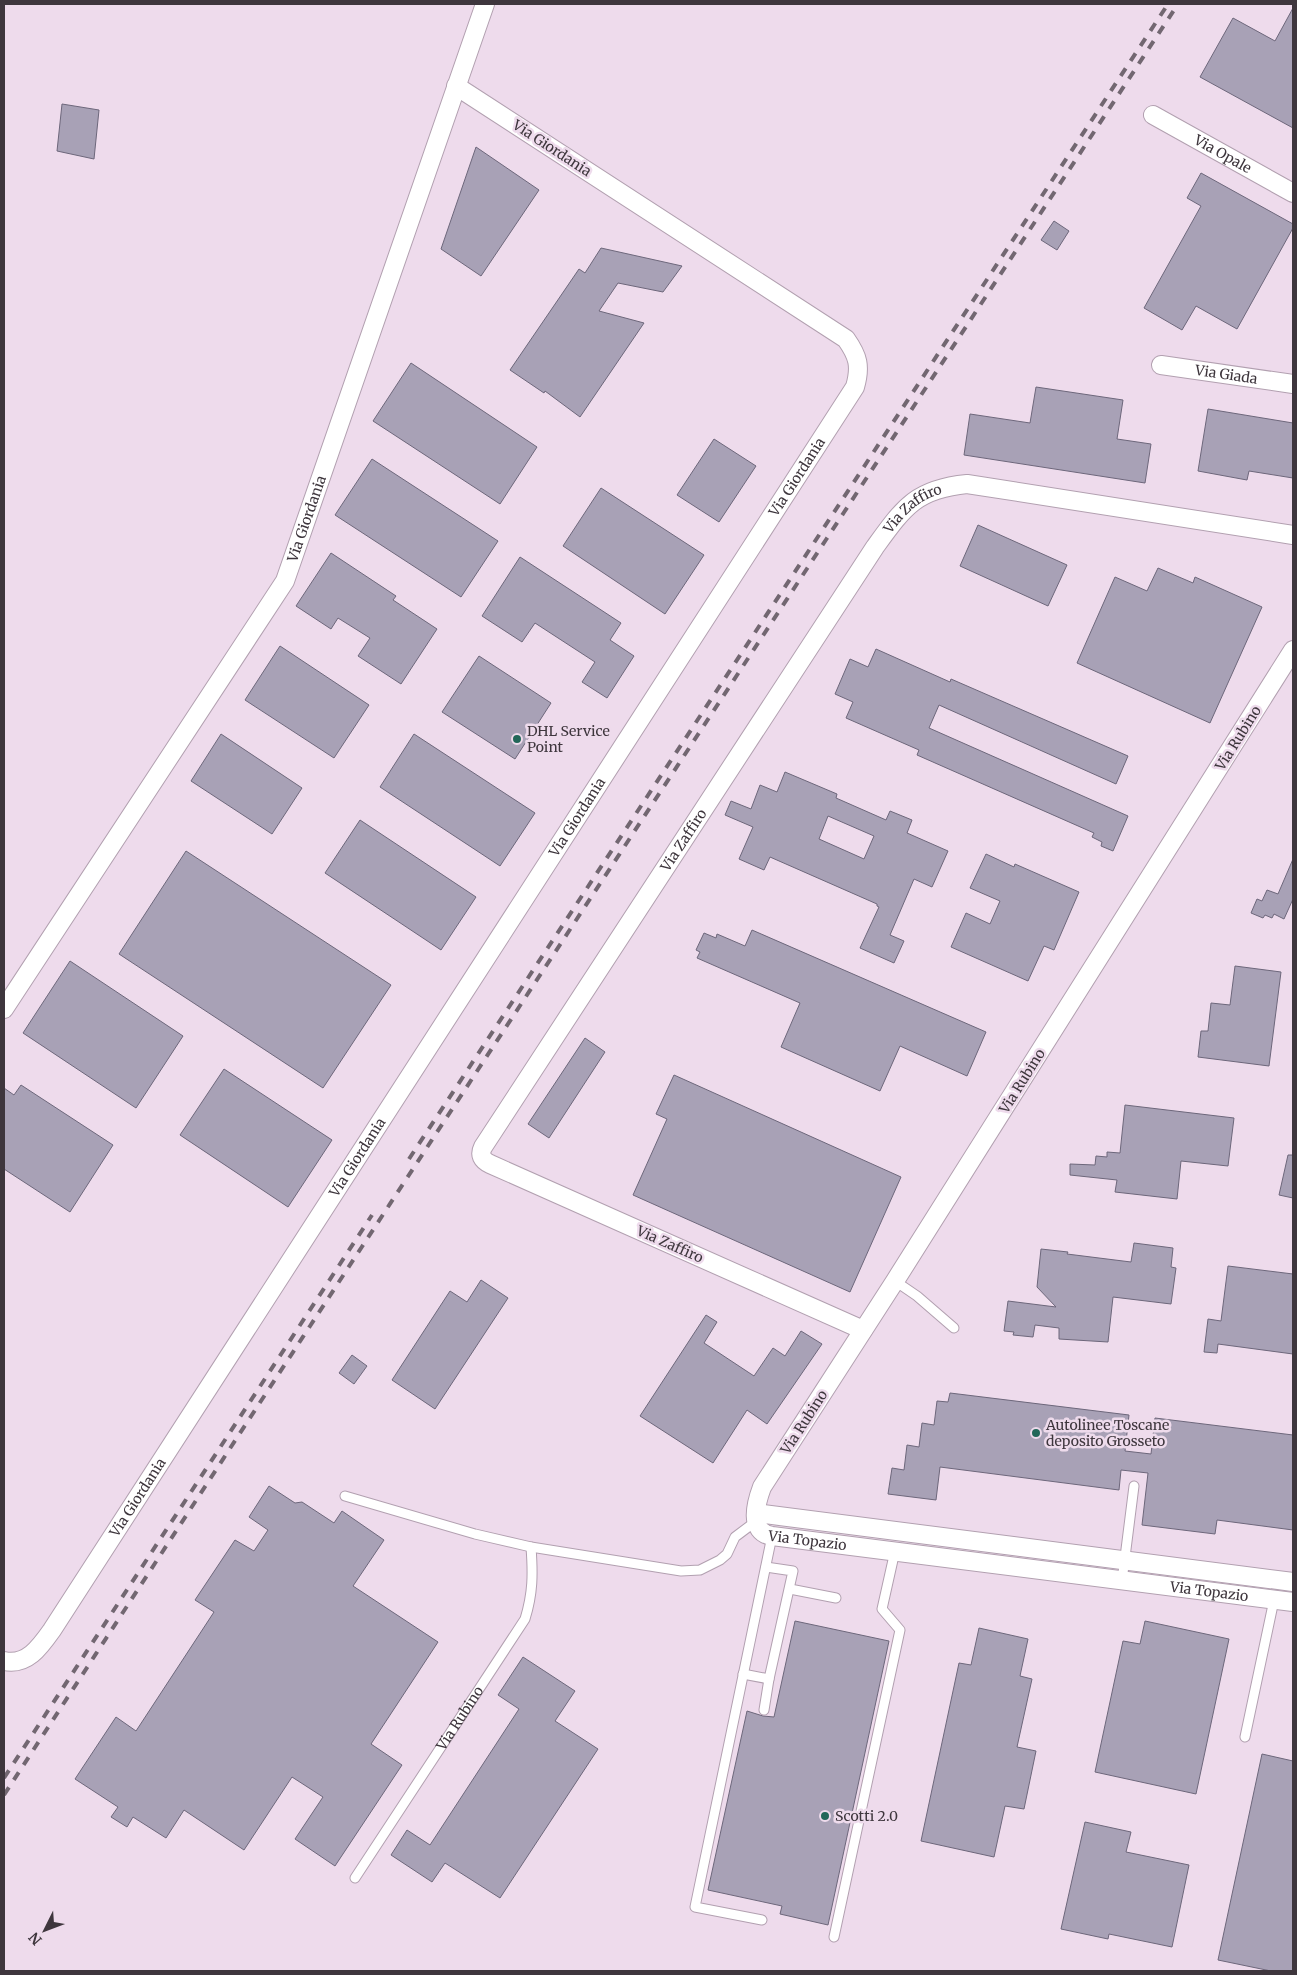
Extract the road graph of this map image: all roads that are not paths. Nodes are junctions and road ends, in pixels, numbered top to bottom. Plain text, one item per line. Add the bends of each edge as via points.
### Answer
1 (485, 4) edge
2 (456, 86) junction
3 (1152, 115) dead end
4 (1293, 193) edge
5 (1161, 366) dead end
6 (1293, 384) edge
7 (1293, 535) edge
8 (1293, 650) edge
9 (4, 1009) edge
10 (895, 1281) junction
11 (954, 1328) dead end
12 (863, 1330) junction
13 (1134, 1486) dead end
14 (345, 1496) dead end
15 (756, 1518) junction
16 (772, 1536) junction
17 (531, 1548) junction
18 (894, 1551) junction
19 (1125, 1560) junction
20 (766, 1567) junction
21 (1122, 1580) junction
22 (1293, 1582) edge
23 (790, 1589) junction
24 (836, 1598) dead end
25 (1274, 1600) junction
26 (1293, 1602) edge
27 (4, 1661) edge
28 (743, 1674) junction
29 (769, 1679) junction
30 (764, 1710) dead end
31 (1245, 1737) dead end
32 (355, 1878) dead end
33 (762, 1920) dead end
34 (834, 1937) dead end

1 - 2 street, Via Giordania
2 - 9 street, Via Giordania via 285,581
2 - 27 street, Via Giordania via 846,339 856,355 859,374 855,387 52,1630 32,1656 10,1663
3 - 4 street, Via Opale
5 - 6 street, Via Giada
7 - 12 street, Via Zaffiro via 967,484 928,492 911,504 898,515 875,546 483,1147 481,1155 490,1164
8 - 10 street, Via Rubino
10 - 11 lane
10 - 12 street, Via Rubino
12 - 15 street, Via Rubino via 762,1487
13 - 19 lane
14 - 17 lane
15 - 16 street, Via Topazio via 760,1531
15 - 17 lane via 735,1537 727,1554 700,1570 681,1571
15 - 19 street, Via Topazio
16 - 18 street, Via Topazio
16 - 20 lane
17 - 32 lane, Via Rubino via 533,1582 525,1619
18 - 21 street, Via Topazio
18 - 34 lane via 882,1609 900,1630
19 - 21 lane
19 - 22 street, Via Topazio
20 - 23 lane via 793,1571
20 - 28 lane
21 - 25 street, Via Topazio
23 - 24 lane
23 - 29 lane
25 - 26 street, Via Topazio
25 - 31 lane
28 - 29 lane
28 - 33 lane via 695,1907
29 - 30 lane

